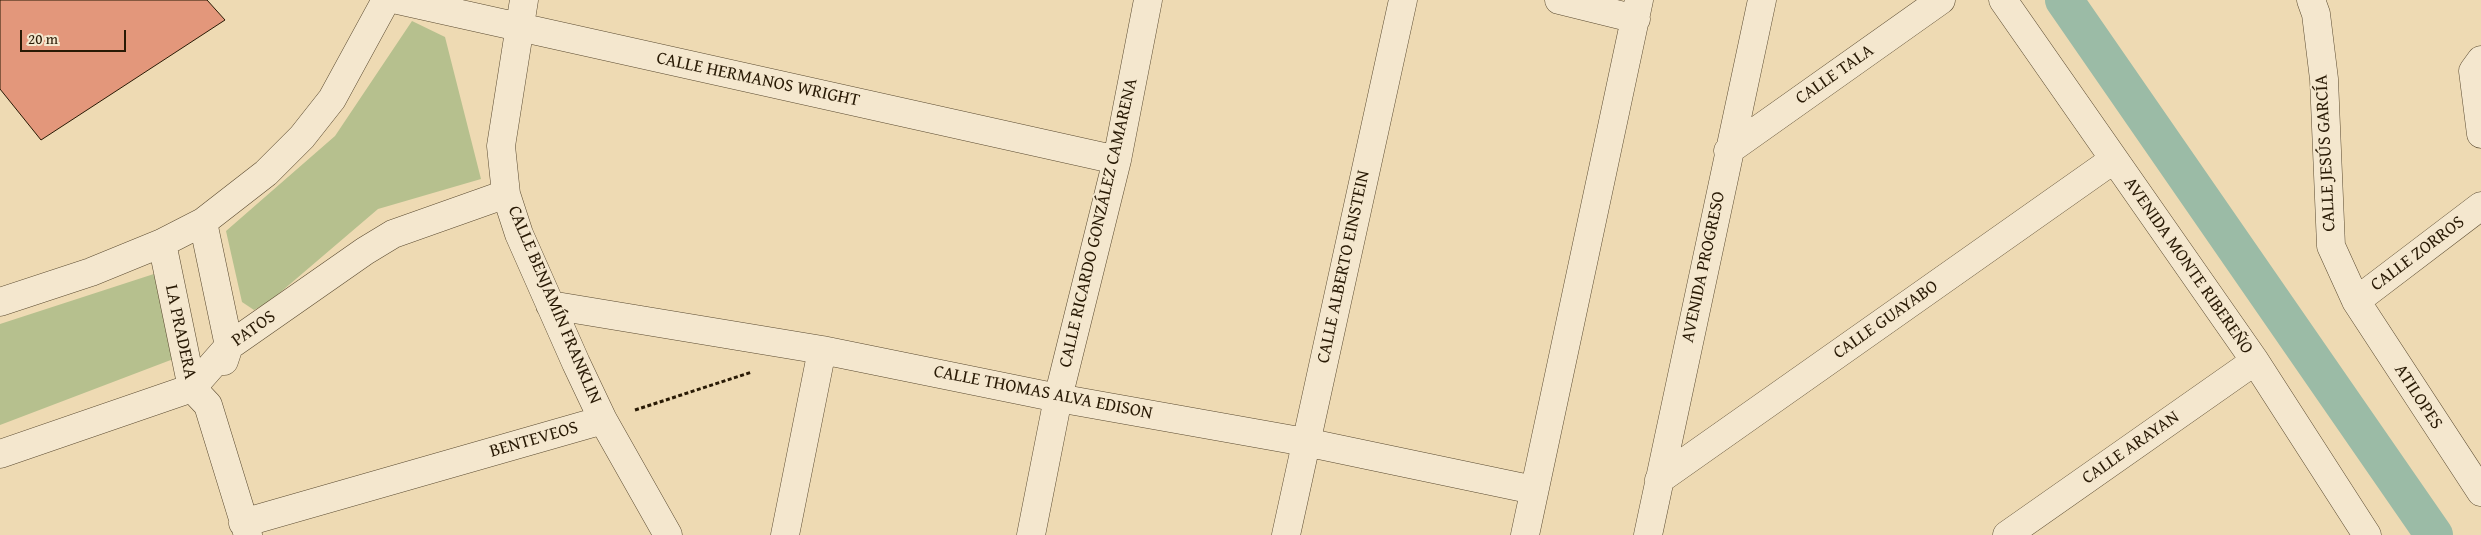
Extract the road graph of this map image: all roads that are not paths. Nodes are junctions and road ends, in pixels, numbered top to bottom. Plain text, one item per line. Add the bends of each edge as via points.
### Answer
1 (386, 0) edge
2 (398, 0) edge
3 (524, 0) edge
4 (1148, 0) edge
5 (1403, 0) edge
6 (1559, 0) edge
7 (1762, 0) edge
8 (1941, 0) edge
9 (2003, 0) edge
10 (2310, 0) edge
11 (1638, 9) edge
12 (518, 27) junction
13 (2481, 60) edge
14 (2481, 134) edge
15 (1728, 151) junction
16 (1117, 160) junction
17 (2114, 160) junction
18 (506, 194) junction
19 (2481, 206) edge
20 (203, 222) junction
21 (162, 243) junction
22 (2356, 301) junction
23 (0, 302) edge
24 (550, 305) junction
25 (229, 346) junction
26 (822, 350) junction
27 (2255, 361) junction
28 (200, 396) junction
29 (1058, 398) junction
30 (603, 420) junction
31 (1305, 442) junction
32 (0, 454) edge
33 (1659, 480) junction
34 (1534, 490) junction
35 (2481, 492) edge
36 (245, 529) edge
37 (668, 535) edge
38 (785, 535) edge
39 (1031, 535) edge
40 (1286, 535) edge
41 (1525, 535) edge
42 (1648, 535) edge
43 (2007, 535) edge
44 (2367, 535) edge

1 - 20 street via 332,99 302,137 266,173
2 - 12 street, CALLE HERMANOS WRIGHT
3 - 12 street, CALLE BENJAMÍN FRANKLIN
4 - 16 street, CALLE RICARDO GONZÁLEZ CAMARENA
5 - 31 street, CALLE ALBERTO EINSTEIN
6 - 11 street
7 - 15 street, AVENIDA PROGRESO
8 - 15 street, CALLE TALA
9 - 17 street, AVENIDA MONTE RIBEREÑO
10 - 22 street, CALLE JESÚS GARCÍA via 2316,14 2324,79 2330,246
11 - 34 street
12 - 16 street, CALLE HERMANOS WRIGHT
12 - 18 street, CALLE BENJAMÍN FRANKLIN via 501,146
13 - 14 street via 2473,71
15 - 33 street, AVENIDA PROGRESO
16 - 29 street, CALLE RICARDO GONZÁLEZ CAMARENA
17 - 27 street, AVENIDA MONTE RIBEREÑO
17 - 33 street, CALLE GUAYABO
18 - 24 street, CALLE BENJAMÍN FRANKLIN via 519,234
18 - 25 street, PATOS via 393,234
19 - 22 street, CALLE ZORROS
20 - 21 street
20 - 25 street
21 - 23 street via 91,272
21 - 28 street, LA PRADERA
22 - 35 street, ATILOPES
24 - 26 street, CALLE THOMAS ALVA EDISON
24 - 30 street, CALLE BENJAMÍN FRANKLIN
25 - 28 street, LA PRADERA
26 - 29 street, CALLE THOMAS ALVA EDISON
26 - 38 street
27 - 43 street, CALLE ARAYAN
27 - 44 street, AVENIDA MONTE RIBEREÑO
28 - 32 street
28 - 36 street
29 - 31 street, CALLE THOMAS ALVA EDISON
29 - 39 street, CALLE RICARDO GONZÁLEZ CAMARENA
30 - 36 street, BENTEVEOS
30 - 37 street, CALLE BENJAMÍN FRANKLIN
31 - 34 street, CALLE THOMAS ALVA EDISON
31 - 40 street, CALLE ALBERTO EINSTEIN
33 - 42 street, AVENIDA PROGRESO
34 - 41 street

